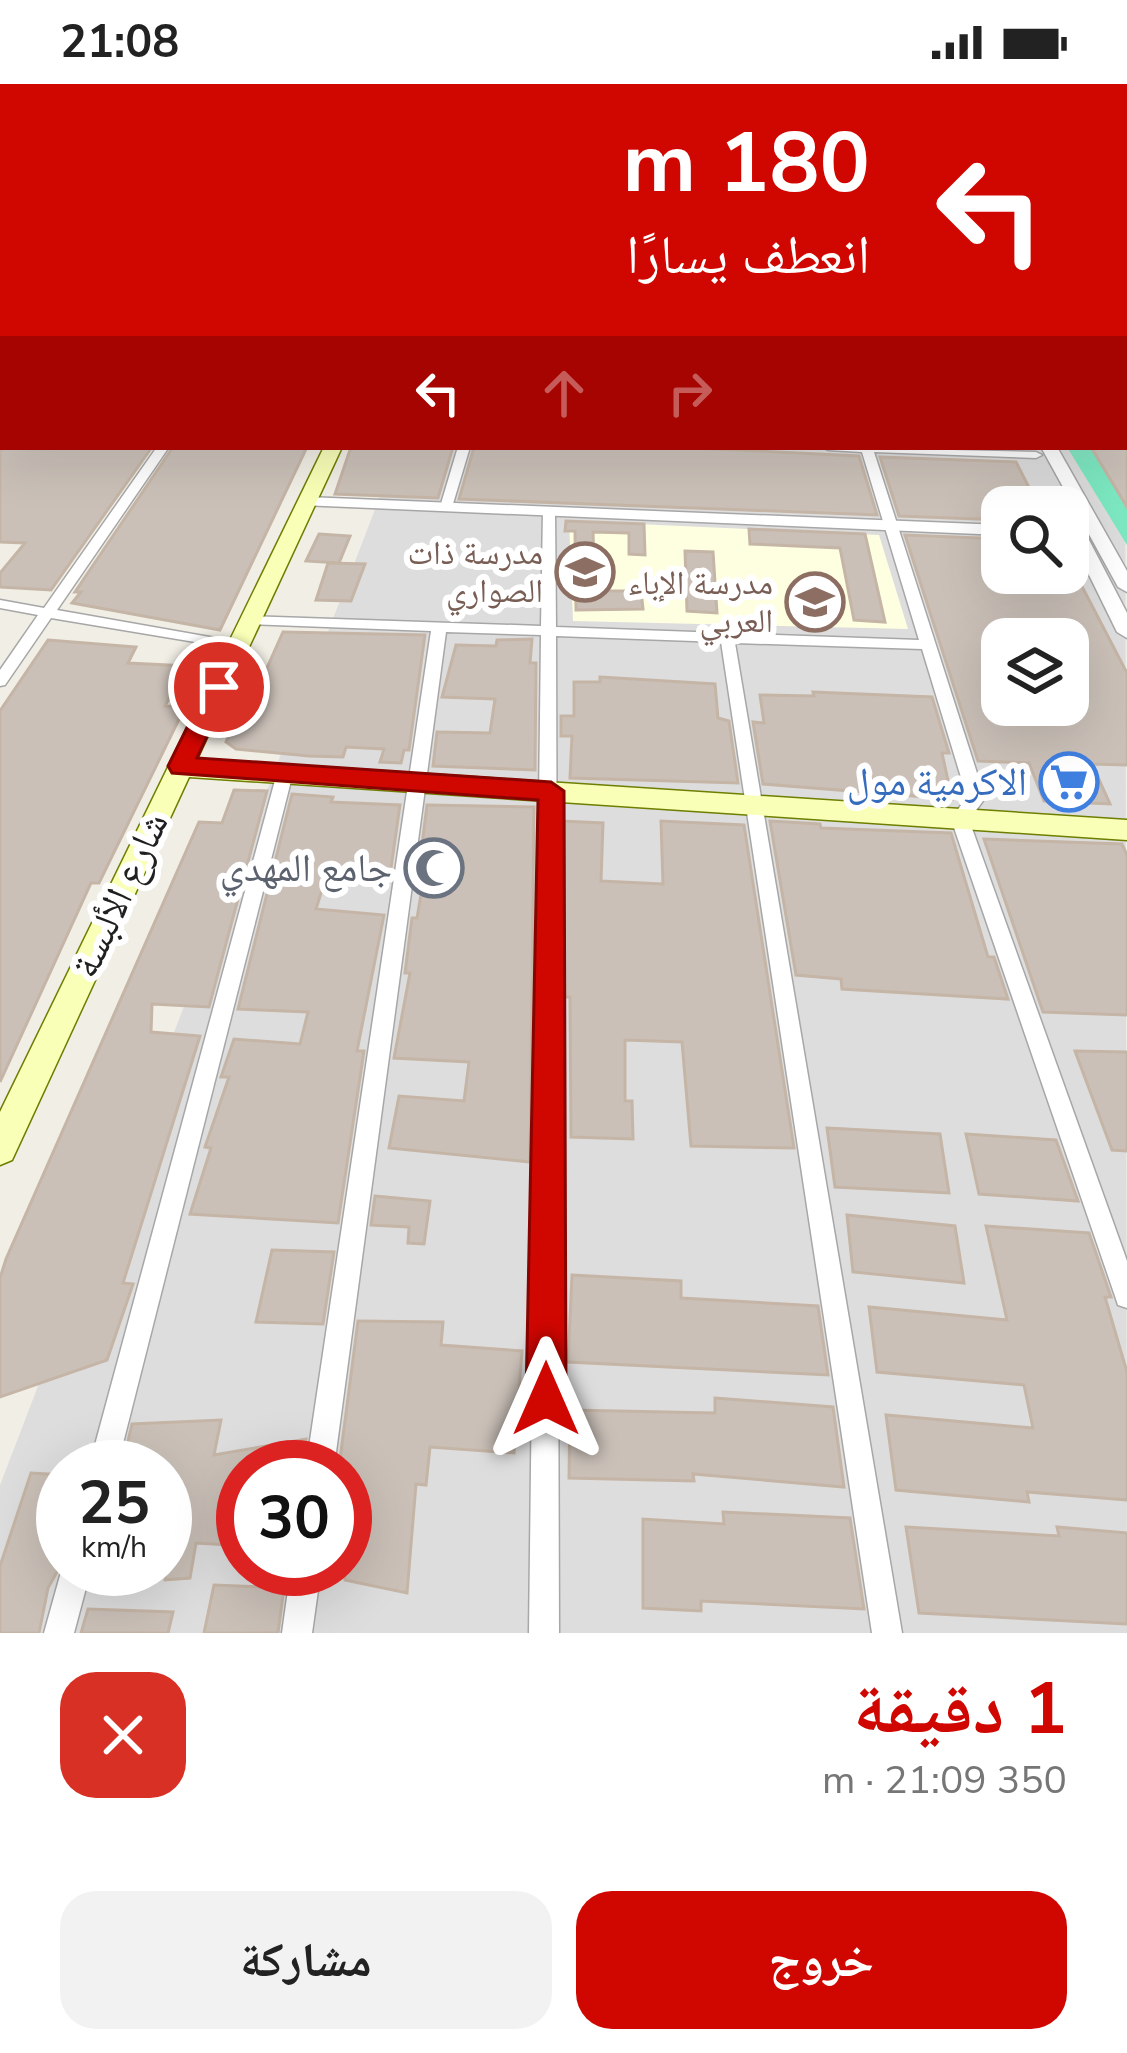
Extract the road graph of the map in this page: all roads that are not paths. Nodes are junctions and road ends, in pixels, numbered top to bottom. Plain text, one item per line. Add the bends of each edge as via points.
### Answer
1 (161, 450) edge
2 (332, 450) edge
3 (463, 450) edge
4 (868, 450) edge
5 (1039, 450) edge
6 (1055, 486) edge
7 (307, 502) junction
8 (446, 507) junction
9 (549, 511) junction
10 (889, 526) junction
11 (981, 529) edge
12 (1089, 561) edge
13 (1127, 587) edge
14 (0, 604) edge
15 (48, 613) junction
16 (250, 620) junction
17 (439, 626) junction
18 (550, 631) junction
19 (1127, 632) edge
20 (727, 637) junction
21 (927, 644) junction
22 (238, 646) junction
23 (0, 681) edge
24 (181, 766) junction
25 (285, 773) junction
26 (417, 782) junction
27 (551, 791) junction
28 (753, 805) junction
29 (960, 818) junction
30 (1127, 830) edge
31 (0, 1148) edge
32 (1127, 1296) edge
33 (110, 1440) edge
34 (324, 1440) edge
35 (69, 1596) edge
36 (302, 1596) edge
37 (59, 1633) edge
38 (297, 1633) edge
39 (544, 1633) edge
40 (887, 1633) edge

1 - 15 street
2 - 7 main road, شارع الألبسة
3 - 8 street
4 - 10 street
5 - 6 street
5 - 13 street
7 - 8 street
7 - 16 main road, شارع الألبسة
8 - 9 street
9 - 10 street
9 - 18 street
10 - 11 street
10 - 21 street
12 - 19 street
14 - 15 street
15 - 22 street
15 - 23 street
16 - 17 street
16 - 22 main road, شارع الألبسة
17 - 18 street
17 - 26 street
18 - 20 street
18 - 27 street
20 - 21 street
20 - 28 street
21 - 29 street via 976,798
22 - 24 main road, شارع الألبسة
24 - 25 main road
24 - 31 main road, شارع الألبسة
25 - 26 main road
25 - 33 street
26 - 27 main road
26 - 34 street
27 - 28 main road
27 - 39 street
28 - 29 main road
28 - 40 street
29 - 30 main road
29 - 32 street
35 - 37 street
36 - 38 street

